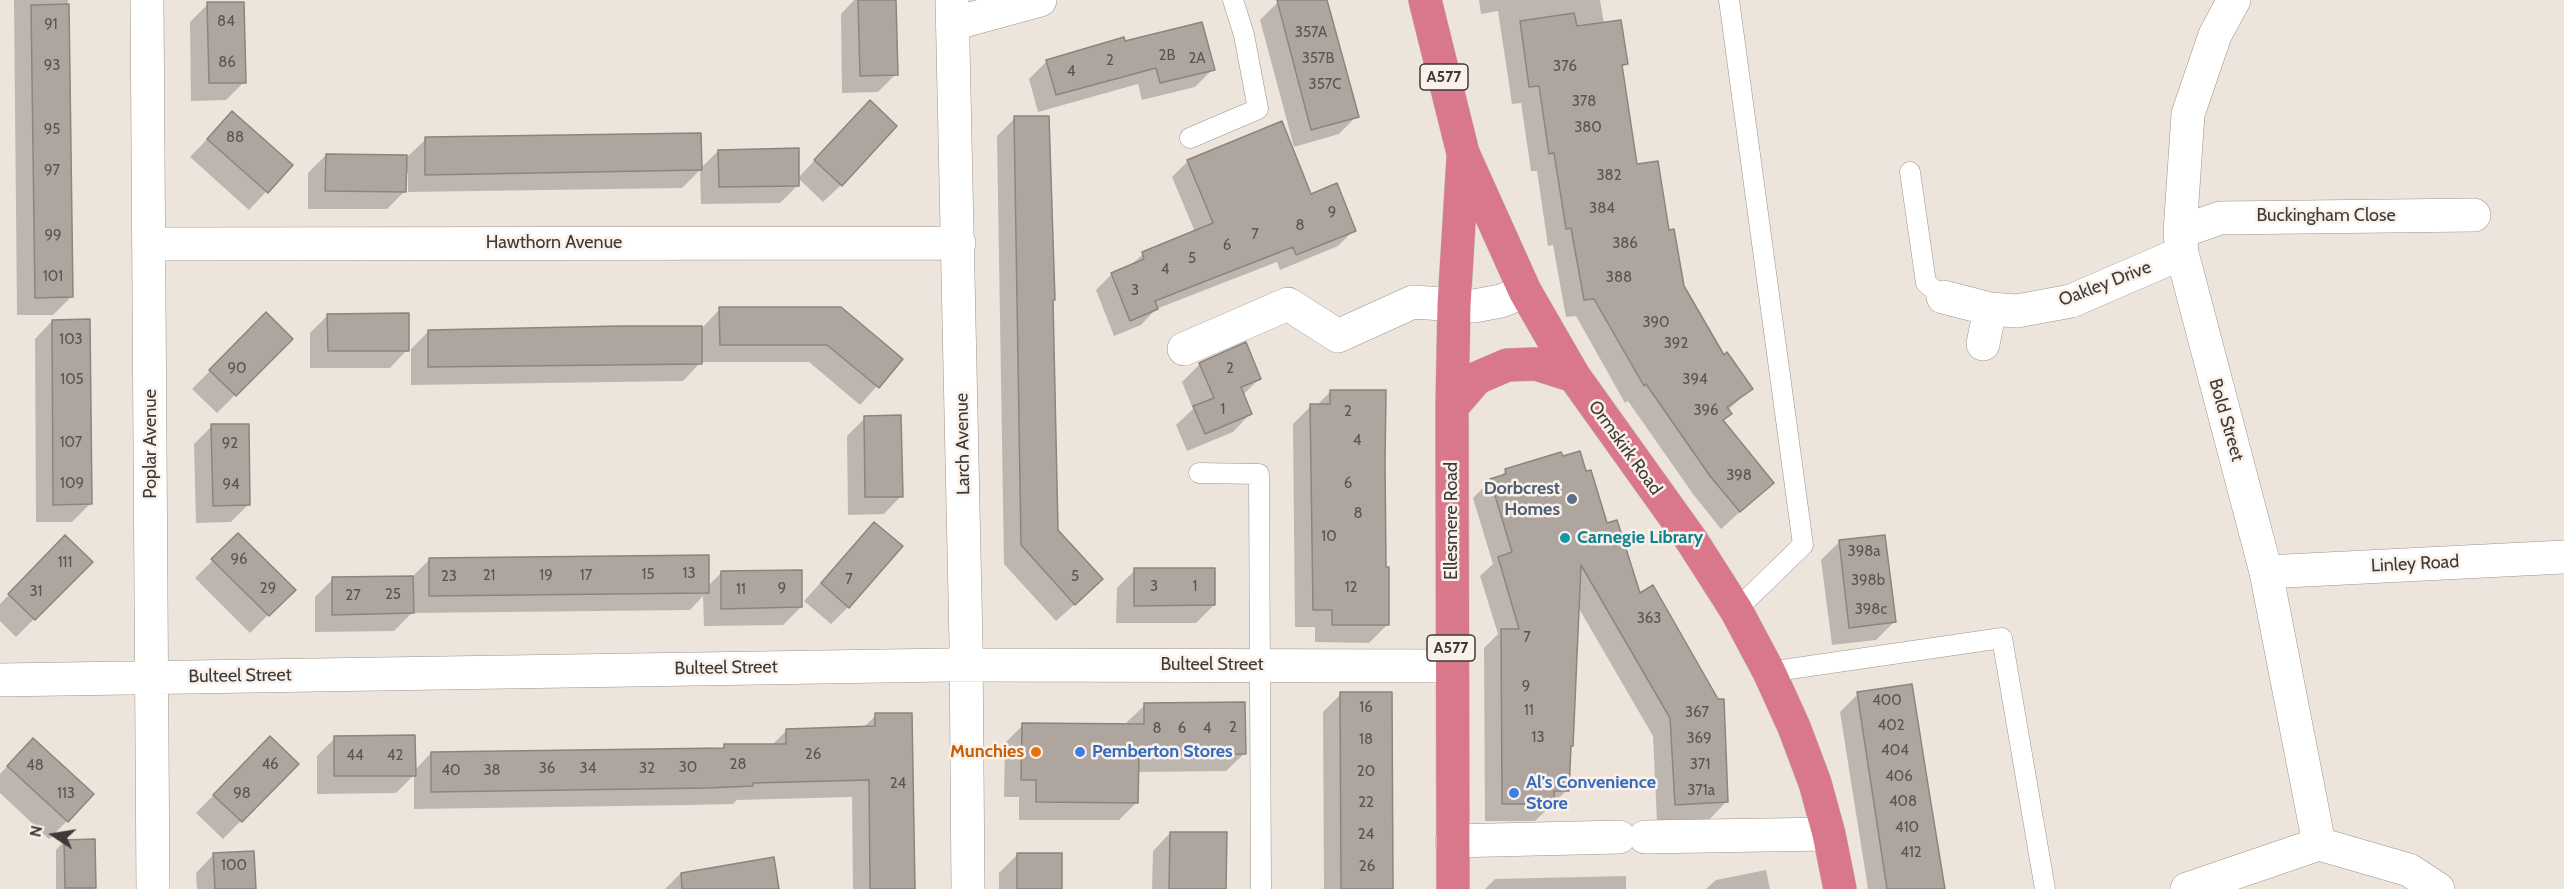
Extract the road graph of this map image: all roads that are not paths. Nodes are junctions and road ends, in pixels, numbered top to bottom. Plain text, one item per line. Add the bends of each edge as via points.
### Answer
1 (147, 0) edge
2 (1040, 0) edge
3 (1233, 0) edge
4 (1425, 0) edge
5 (1729, 0) edge
6 (2234, 0) edge
7 (952, 12) edge
8 (1190, 138) dead end
9 (1463, 153) junction
10 (1910, 172) dead end
11 (2474, 215) dead end
12 (2181, 242) junction
13 (959, 243) junction
14 (149, 244) junction
15 (1525, 291) junction
16 (1943, 297) joint
17 (1454, 305) junction
18 (1990, 309) junction
19 (1983, 344) dead end
20 (1184, 349) dead end
21 (1574, 376) junction
22 (1452, 407) junction
23 (1199, 473) dead end
24 (2564, 557) edge
25 (2266, 572) junction
26 (1736, 610) junction
27 (966, 664) junction
28 (1261, 665) junction
29 (1451, 666) junction
30 (1769, 672) junction
31 (152, 678) junction
32 (0, 680) edge
33 (1829, 834) junction
34 (1452, 841) junction
35 (2319, 844) junction
36 (153, 889) edge
37 (968, 889) edge
38 (1261, 889) edge
39 (1453, 889) edge
40 (1840, 889) edge
41 (2045, 889) edge
42 (2187, 889) edge
43 (2438, 889) edge

1 - 14 street, Poplar Avenue
2 - 7 street
3 - 8 lane via 1258,109
4 - 9 highway, Ormskirk Road / A577
5 - 26 lane via 1803,545
6 - 12 street, Bold Street via 2215,35 2188,114
7 - 13 street, Larch Avenue
9 - 15 highway, Ormskirk Road / A577
9 - 17 highway, Ellesmere Road / A577
10 - 16 lane via 1926,283
11 - 12 street, Buckingham Close via 2220,218
12 - 18 street, Oakley Drive via 2071,301 2017,311
12 - 25 street, Bold Street
13 - 14 street, Hawthorn Avenue
13 - 27 street, Larch Avenue
14 - 31 street, Poplar Avenue
15 - 17 street via 1502,301
15 - 21 highway, Ormskirk Road / A577
16 - 18 street, Oakley Drive
17 - 20 street via 1413,302 1338,336 1288,304
17 - 22 highway, Ellesmere Road / A577
18 - 19 street
21 - 22 highway via 1536,364 1506,364 1477,378
21 - 26 highway, Ormskirk Road / A577
22 - 29 highway, Ellesmere Road / A577
23 - 28 lane via 1259,474
24 - 25 street, Linley Road
25 - 35 street, Bold Street
26 - 30 highway, Ormskirk Road / A577
27 - 28 street, Bulteel Street
27 - 31 street, Bulteel Street
27 - 37 street, Larch Avenue
28 - 29 street, Bulteel Street
28 - 38 lane
29 - 34 highway, Ellesmere Road / A577
30 - 33 highway, Ormskirk Road / A577 via 1815,783
30 - 41 lane via 2002,638
31 - 32 street, Bulteel Street
31 - 36 street, Poplar Avenue
33 - 34 street
33 - 40 highway, Ormskirk Road / A577
34 - 39 highway, Ellesmere Road / A577
35 - 42 street
35 - 43 street via 2409,870

